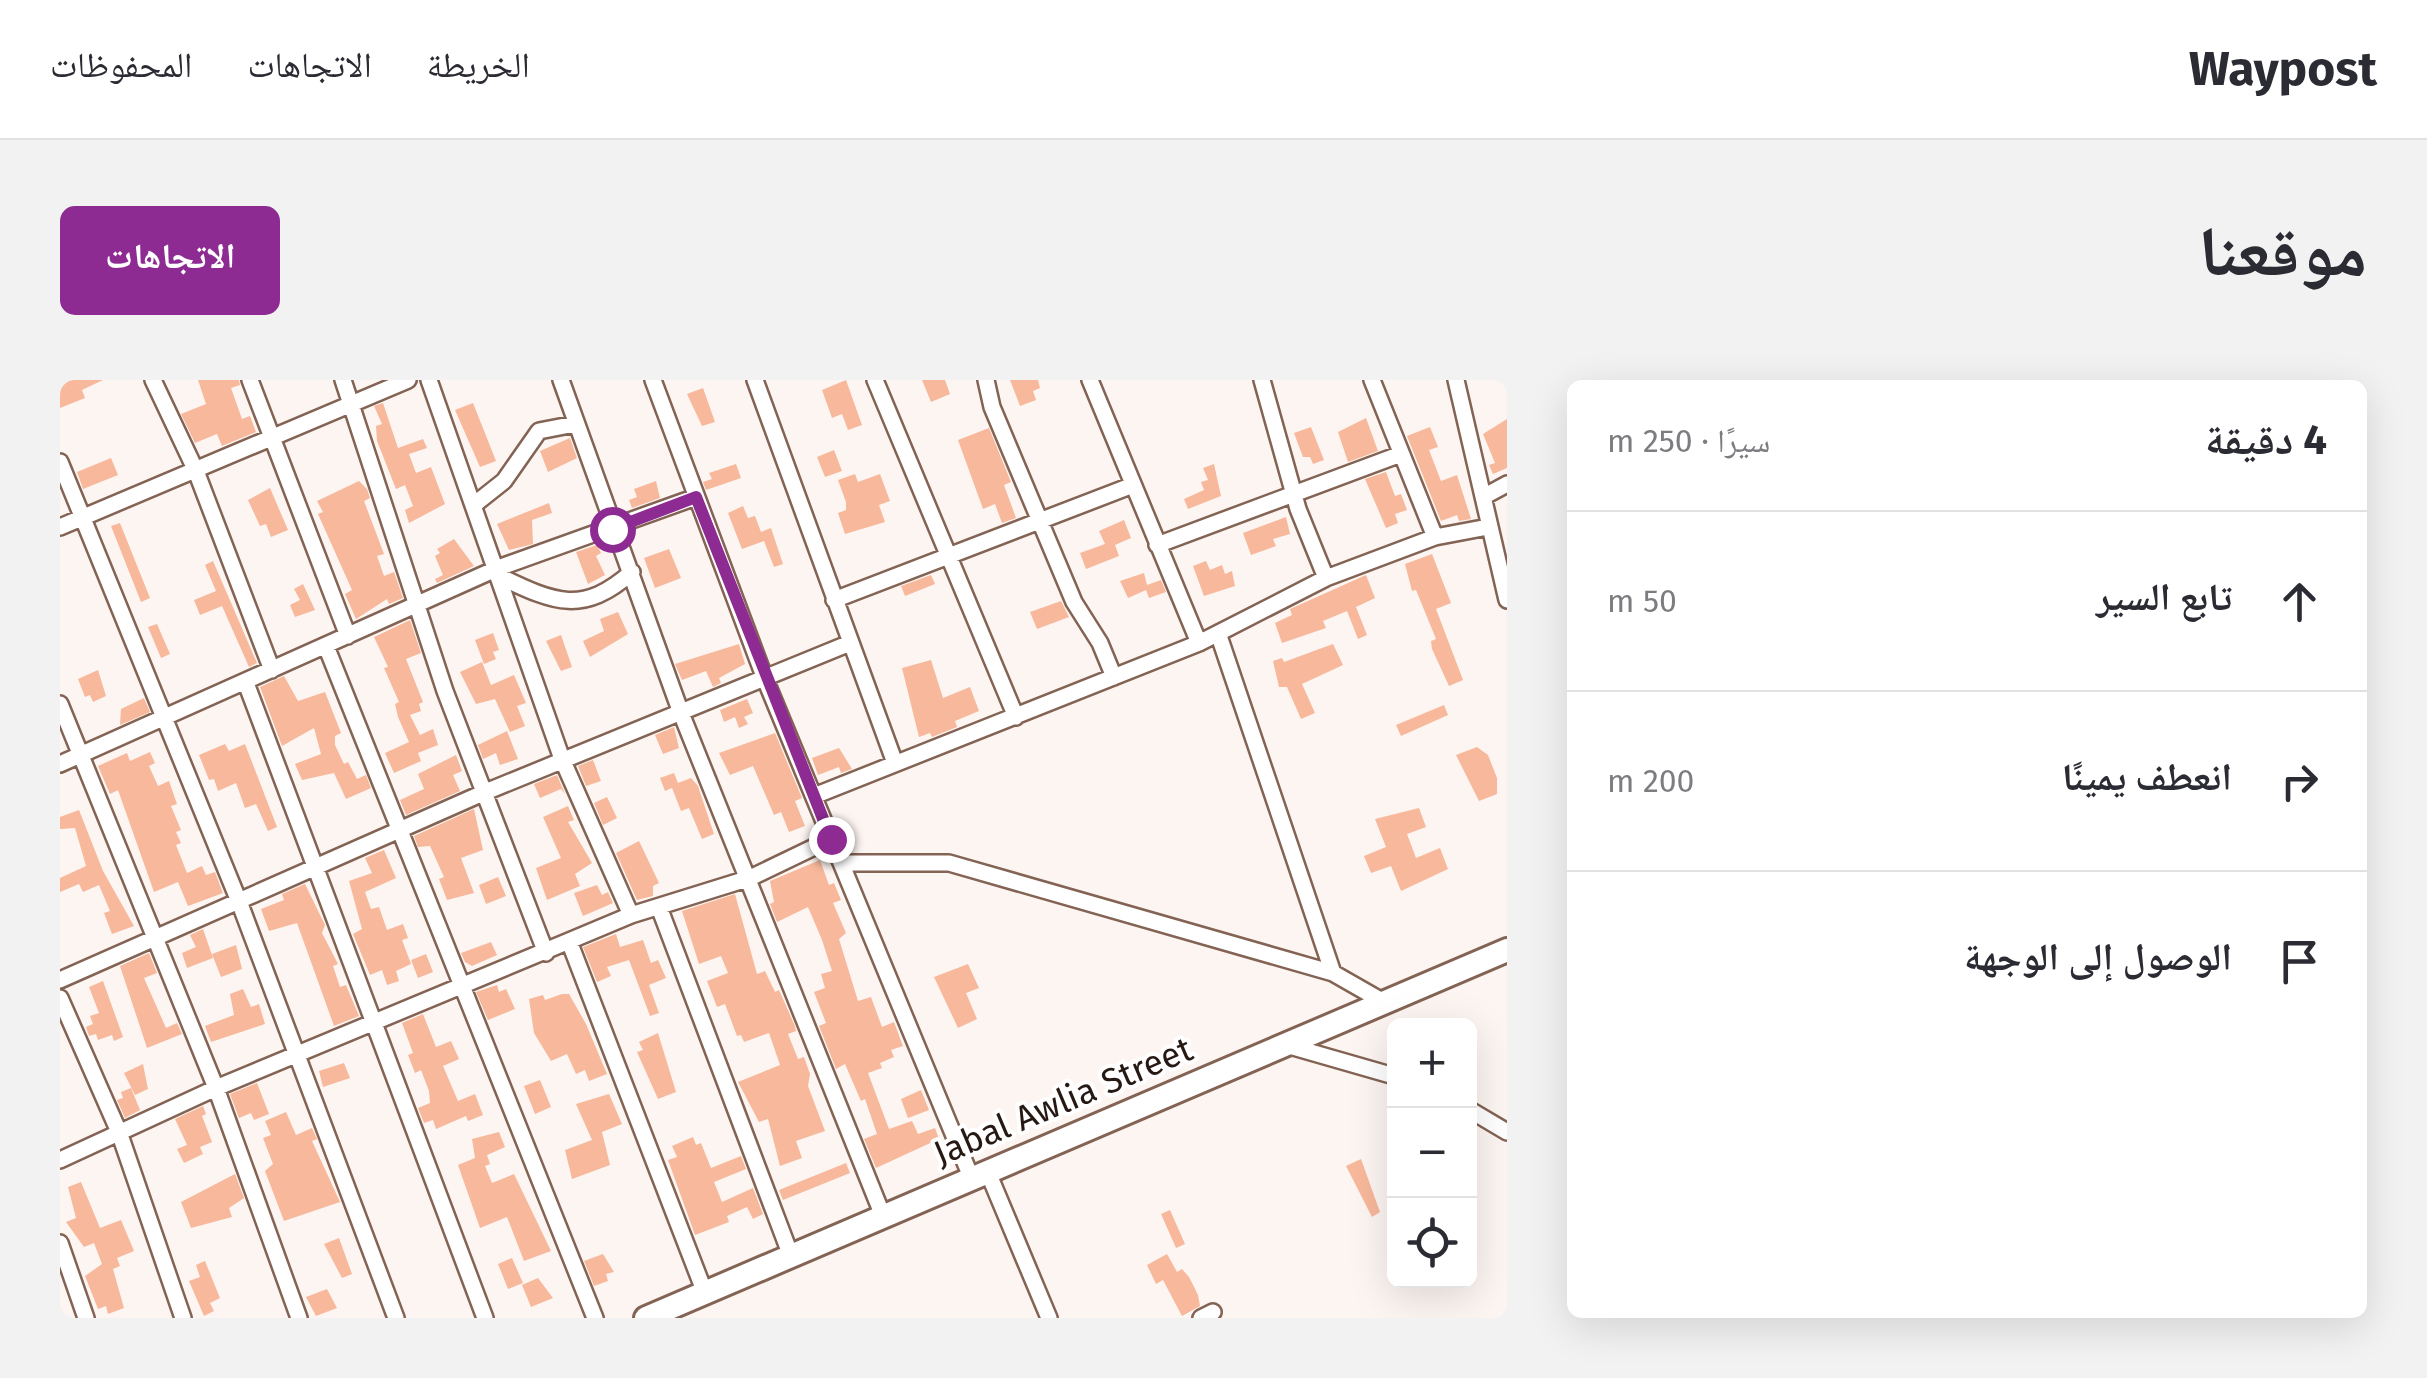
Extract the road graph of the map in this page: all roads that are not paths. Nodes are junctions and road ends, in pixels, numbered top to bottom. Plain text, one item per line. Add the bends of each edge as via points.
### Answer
1 (153, 380) edge
2 (250, 380) edge
3 (343, 380) edge
4 (408, 380) edge
5 (428, 380) edge
6 (561, 380) edge
7 (653, 380) edge
8 (755, 380) edge
9 (875, 380) edge
10 (986, 380) edge
11 (1090, 380) edge
12 (1262, 380) edge
13 (1372, 380) edge
14 (1456, 380) edge
15 (351, 403) junction
16 (575, 424) junction
17 (274, 437) junction
18 (1401, 454) junction
19 (60, 462) edge
20 (196, 471) junction
21 (1133, 485) junction
22 (1499, 491) edge
23 (1297, 494) junction
24 (696, 497) junction
25 (475, 504) junction
26 (82, 518) junction
27 (1041, 520) junction
28 (60, 527) edge
29 (1488, 528) junction
30 (612, 529) junction
31 (1435, 537) junction
32 (1157, 545) junction
33 (947, 557) junction
34 (500, 572) junction
35 (632, 572) junction
36 (1326, 578) junction
37 (834, 600) junction
38 (1507, 600) edge
39 (419, 604) junction
40 (1218, 633) junction
41 (348, 636) junction
42 (1199, 642) junction
43 (850, 643) junction
44 (326, 646) junction
45 (272, 670) junction
46 (1114, 677) junction
47 (764, 679) junction
48 (246, 683) junction
49 (60, 704) edge
50 (681, 713) junction
51 (1016, 717) junction
52 (165, 718) junction
53 (81, 755) junction
54 (562, 759) junction
55 (894, 762) junction
56 (60, 764) edge
57 (483, 793) junction
58 (814, 796) junction
59 (400, 831) junction
60 (831, 839) junction
61 (842, 863) junction
62 (318, 867) junction
63 (750, 878) junction
64 (240, 904) junction
65 (659, 907) junction
66 (631, 915) junction
67 (153, 940) junction
68 (570, 941) junction
69 (1507, 950) edge
70 (546, 953) junction
71 (1334, 973) junction
72 (60, 980) edge
73 (462, 986) junction
74 (60, 998) edge
75 (1382, 1001) junction
76 (375, 1023) junction
77 (1286, 1045) junction
78 (296, 1056) junction
79 (1387, 1074) edge
80 (216, 1088) junction
81 (1477, 1114) edge
82 (119, 1132) junction
83 (1507, 1132) edge
84 (60, 1160) edge
85 (979, 1173) junction
86 (883, 1216) junction
87 (60, 1243) edge
88 (791, 1256) junction
89 (705, 1293) junction
90 (86, 1318) edge
91 (183, 1318) edge
92 (299, 1318) edge
93 (396, 1318) edge
94 (484, 1318) edge
95 (595, 1318) edge
96 (646, 1318) edge
97 (1049, 1318) edge

1 - 20 street
2 - 17 street
3 - 15 street
4 - 15 street
5 - 25 street
6 - 16 street
7 - 24 street
8 - 37 street
9 - 33 street
10 - 27 street
11 - 21 street
12 - 23 street
13 - 18 street
14 - 22 street
15 - 17 street
15 - 39 street
16 - 25 street via 538,431 504,481
16 - 30 street
17 - 20 street
17 - 41 street
18 - 23 street
18 - 31 street
19 - 26 street
20 - 26 street
20 - 45 street
21 - 27 street
21 - 32 street
22 - 29 street
23 - 32 street
23 - 36 street
24 - 30 street
24 - 47 street
25 - 34 street
26 - 28 street
26 - 52 street
27 - 33 street
27 - 46 street
29 - 31 street
29 - 38 street
30 - 34 street
30 - 35 street
31 - 36 street
32 - 42 street
33 - 37 street
33 - 51 street
34 - 35 street via 544,597 577,602 611,590
34 - 39 street
34 - 54 street
35 - 50 street
36 - 40 street
37 - 43 street
39 - 41 street
39 - 57 street
40 - 42 street
40 - 71 street
41 - 44 street
42 - 46 street
43 - 47 street
43 - 55 street
44 - 45 street
44 - 59 street
45 - 48 street
46 - 51 street
47 - 50 street
47 - 58 street
48 - 52 street
48 - 62 street
49 - 53 street
50 - 54 street
50 - 63 street
51 - 55 street
52 - 53 street
52 - 64 street
53 - 56 street
53 - 67 street
54 - 57 street
54 - 66 street
55 - 58 street
57 - 59 street
57 - 70 street
58 - 60 street
59 - 62 street
59 - 73 street
60 - 61 street
60 - 63 street
61 - 71 street via 949,863
61 - 85 street
62 - 64 street
62 - 76 street
63 - 65 street
63 - 86 street
64 - 67 street
64 - 78 street
65 - 66 street
65 - 88 street
66 - 68 street
67 - 72 street
67 - 80 street
68 - 70 street
68 - 89 street
69 - 75 highway, Jabal Awlia Street
70 - 73 street
71 - 75 street
73 - 76 street
73 - 95 street
74 - 82 street
75 - 77 highway, Jabal Awlia Street
76 - 78 street
76 - 94 street
77 - 79 street
77 - 85 highway, Jabal Awlia Street
78 - 80 street
78 - 93 street
80 - 82 street
80 - 92 street
81 - 83 street
82 - 84 street
82 - 91 street
85 - 86 highway, Jabal Awlia Street
85 - 97 street
86 - 88 highway, Jabal Awlia Street
87 - 90 street
88 - 89 highway, Jabal Awlia Street
89 - 96 highway, Jabal Awlia Street

